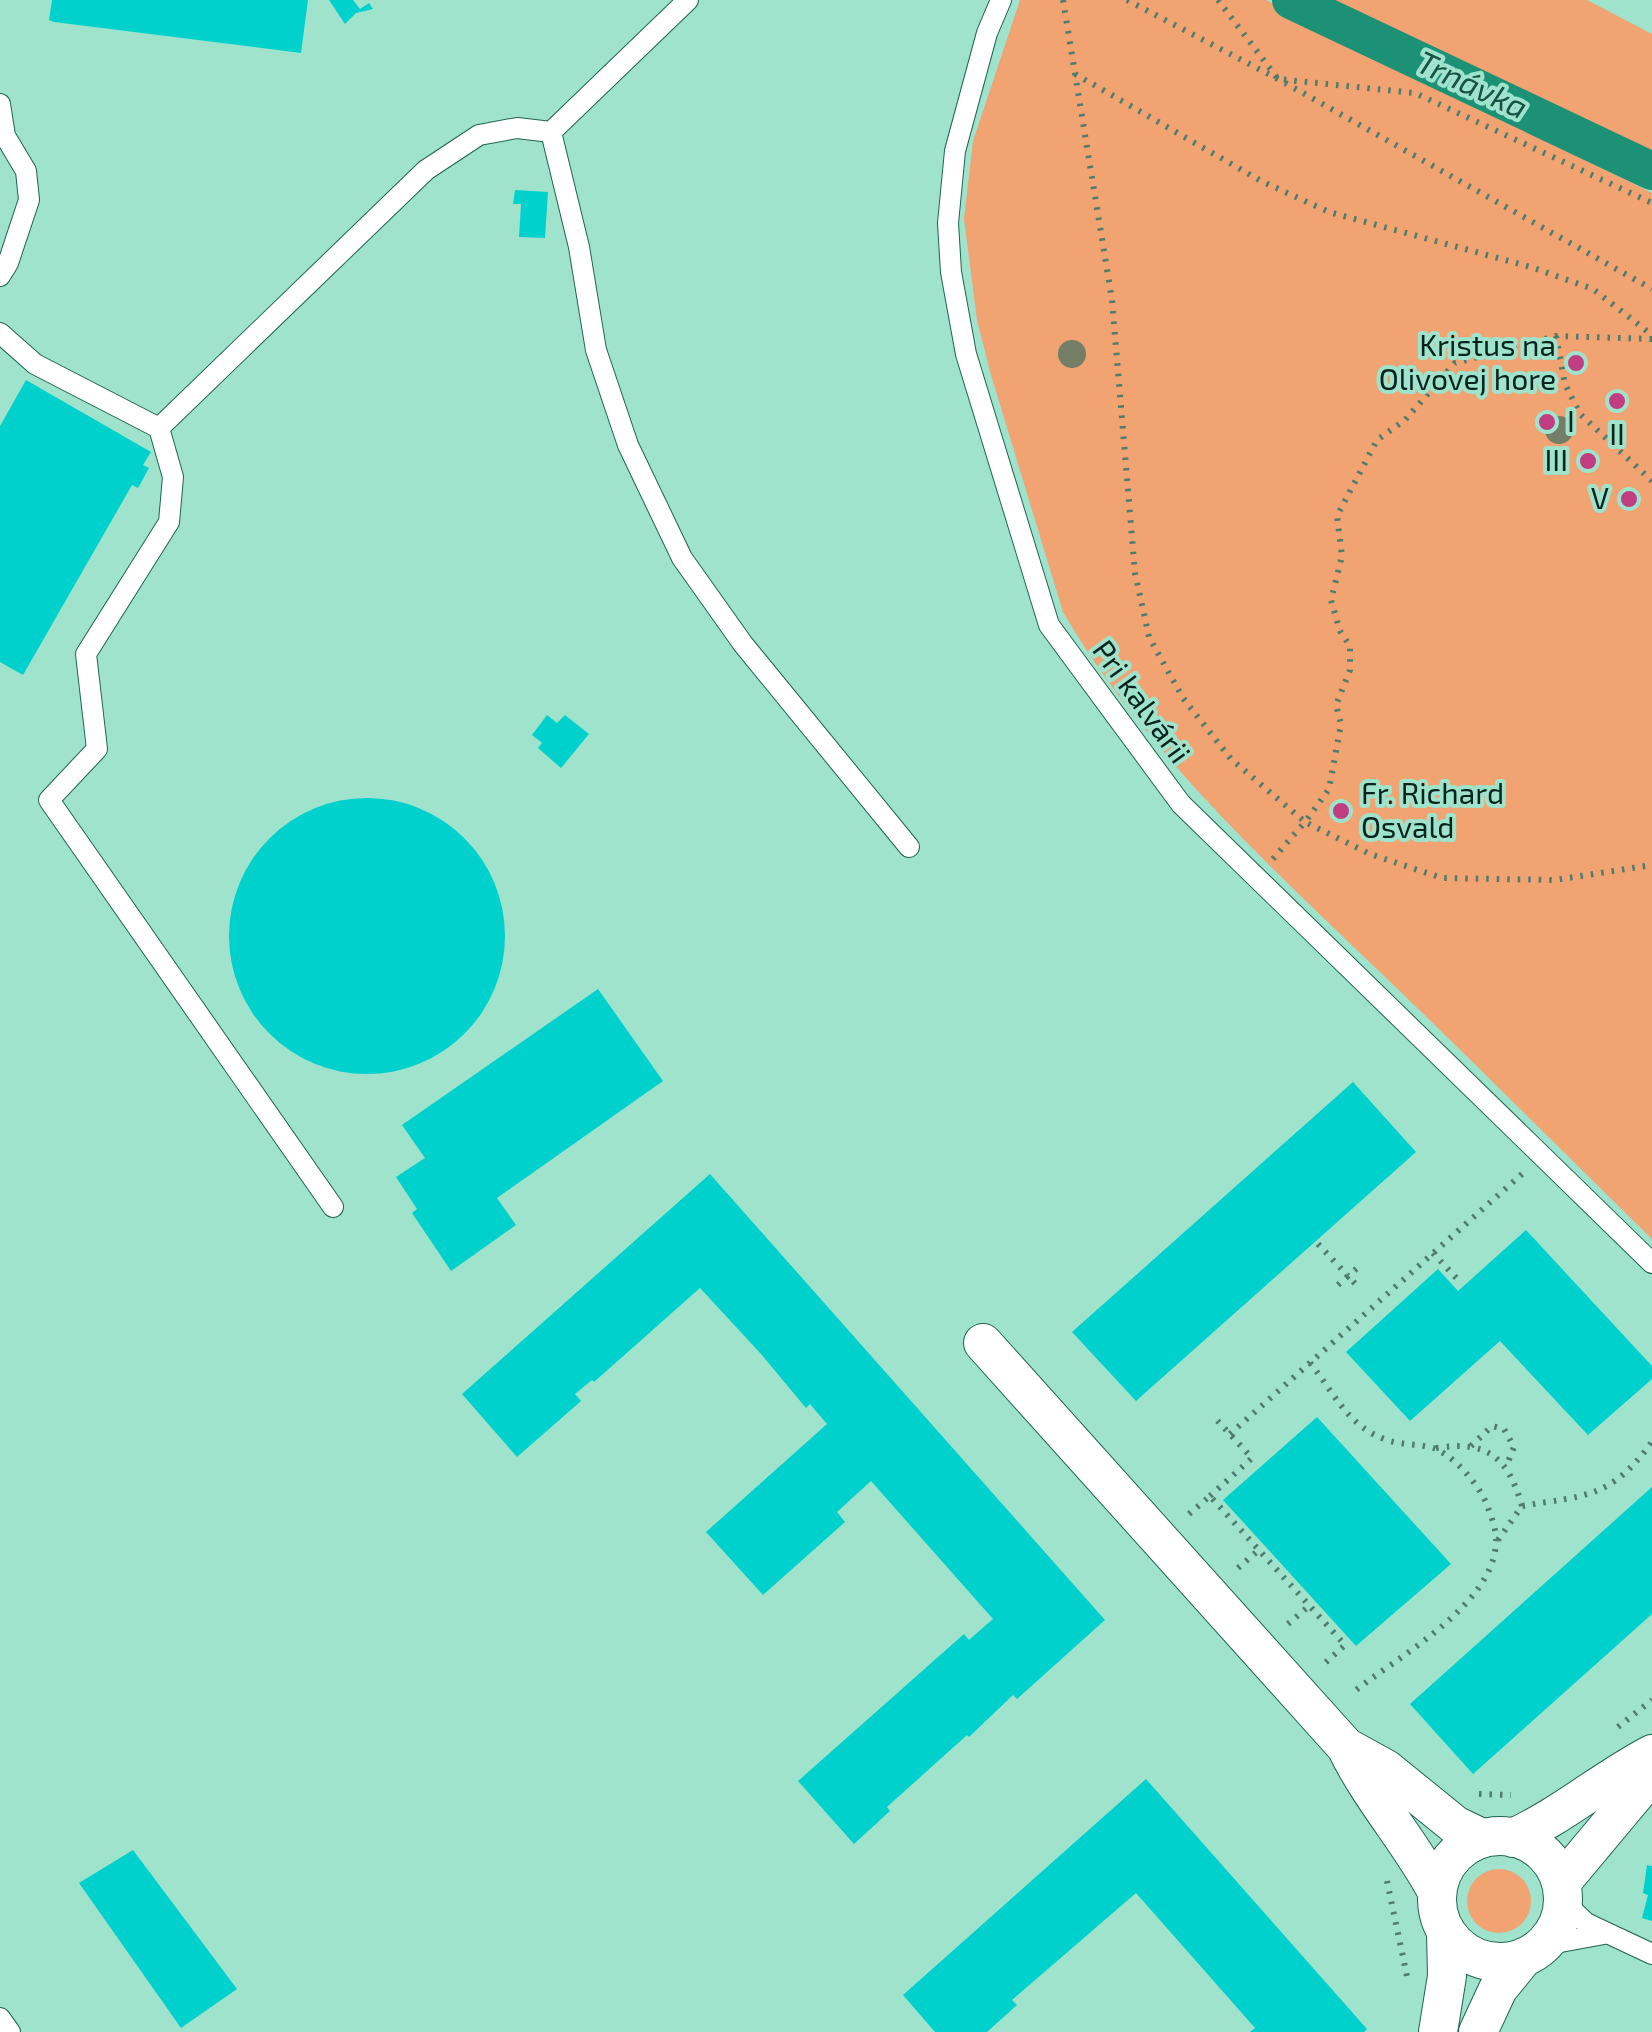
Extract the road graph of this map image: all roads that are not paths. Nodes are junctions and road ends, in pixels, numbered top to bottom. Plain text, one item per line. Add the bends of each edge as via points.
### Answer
1 (688, 0) edge
2 (1001, 0) edge
3 (0, 104) edge
4 (551, 132) junction
5 (0, 276) edge
6 (0, 333) edge
7 (159, 428) junction
8 (909, 847) dead end
9 (333, 1207) dead end
10 (1652, 1263) edge
11 (982, 1343) dead end
12 (1346, 1747) junction
13 (1652, 1754) edge
14 (1652, 1774) edge
15 (1498, 1838) junction
16 (1436, 1892) junction
17 (1562, 1892) junction
18 (1446, 1932) junction
19 (1604, 1934) junction
20 (1534, 1951) junction
21 (1652, 1954) edge
22 (0, 2018) edge
23 (10, 2032) edge
24 (1438, 2032) edge
25 (1478, 2032) edge

1 - 4 lane
2 - 10 lane, Pri kalvárii via 965,108 950,184 951,272 966,354 1049,625 1166,787
3 - 5 lane via 5,136 26,172 29,200
4 - 7 lane via 517,128 479,136 426,170
4 - 8 lane via 580,247 596,350 628,446 682,558 743,644
6 - 7 lane via 35,364
7 - 9 lane via 173,477 169,522 86,654 96,749 49,800
11 - 12 street
12 - 15 street via 1386,1769 1455,1825
12 - 16 street
13 - 15 street via 1543,1824
14 - 17 street
15 - 16 street via 1457,1853
15 - 17 street via 1534,1847 1551,1862
16 - 18 street
17 - 19 lane
17 - 20 street via 1556,1929
18 - 20 street via 1457,1946 1489,1962
18 - 24 street
19 - 20 lane
19 - 21 lane
20 - 25 street via 1498,1989
22 - 23 lane

